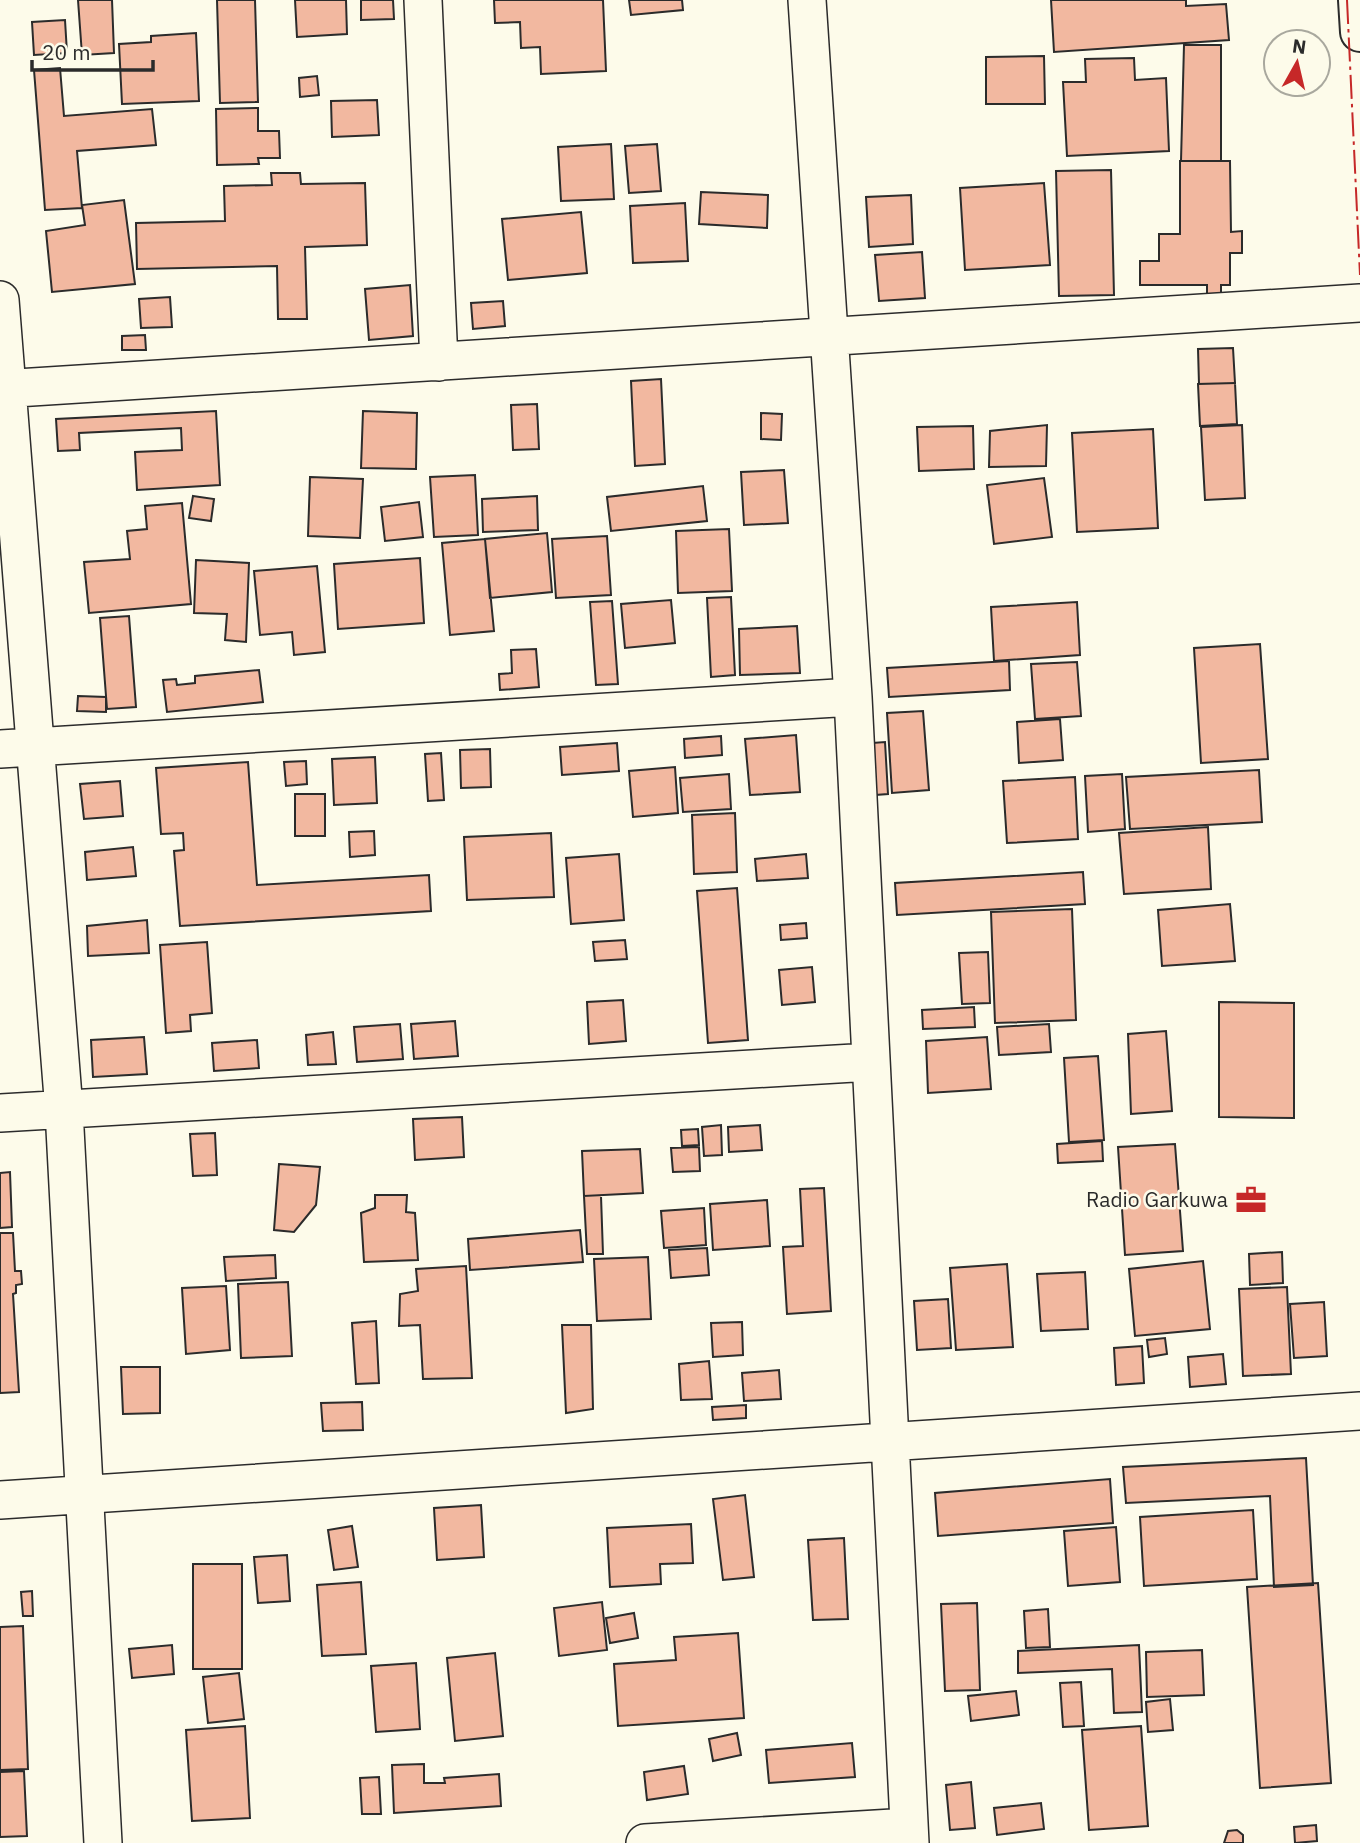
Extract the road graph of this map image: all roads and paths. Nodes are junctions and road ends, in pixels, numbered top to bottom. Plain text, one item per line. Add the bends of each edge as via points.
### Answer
1 (422, 0) edge
2 (807, 0) edge
3 (1358, 0) edge
4 (1360, 32) edge
5 (0, 300) edge
6 (1360, 303) edge
7 (829, 339) junction
8 (439, 362) junction
9 (3, 389) edge
10 (853, 697) junction
11 (38, 746) junction
12 (0, 749) edge
13 (872, 1062) junction
14 (64, 1110) junction
15 (0, 1113) edge
16 (1360, 1411) edge
17 (889, 1440) junction
18 (86, 1495) junction
19 (0, 1500) edge
20 (910, 1835) edge
21 (103, 1843) edge
22 (645, 1843) edge

1 - 8 street
2 - 7 street
3 - 4 highway
5 - 9 street
6 - 7 street
7 - 8 street
7 - 10 street
8 - 9 street
9 - 11 street
10 - 11 street
10 - 13 street
11 - 12 street
11 - 14 street
13 - 14 street
13 - 17 street
14 - 15 street
14 - 18 street
16 - 17 street
17 - 18 street
17 - 20 street
18 - 19 street
18 - 21 street
20 - 22 street

